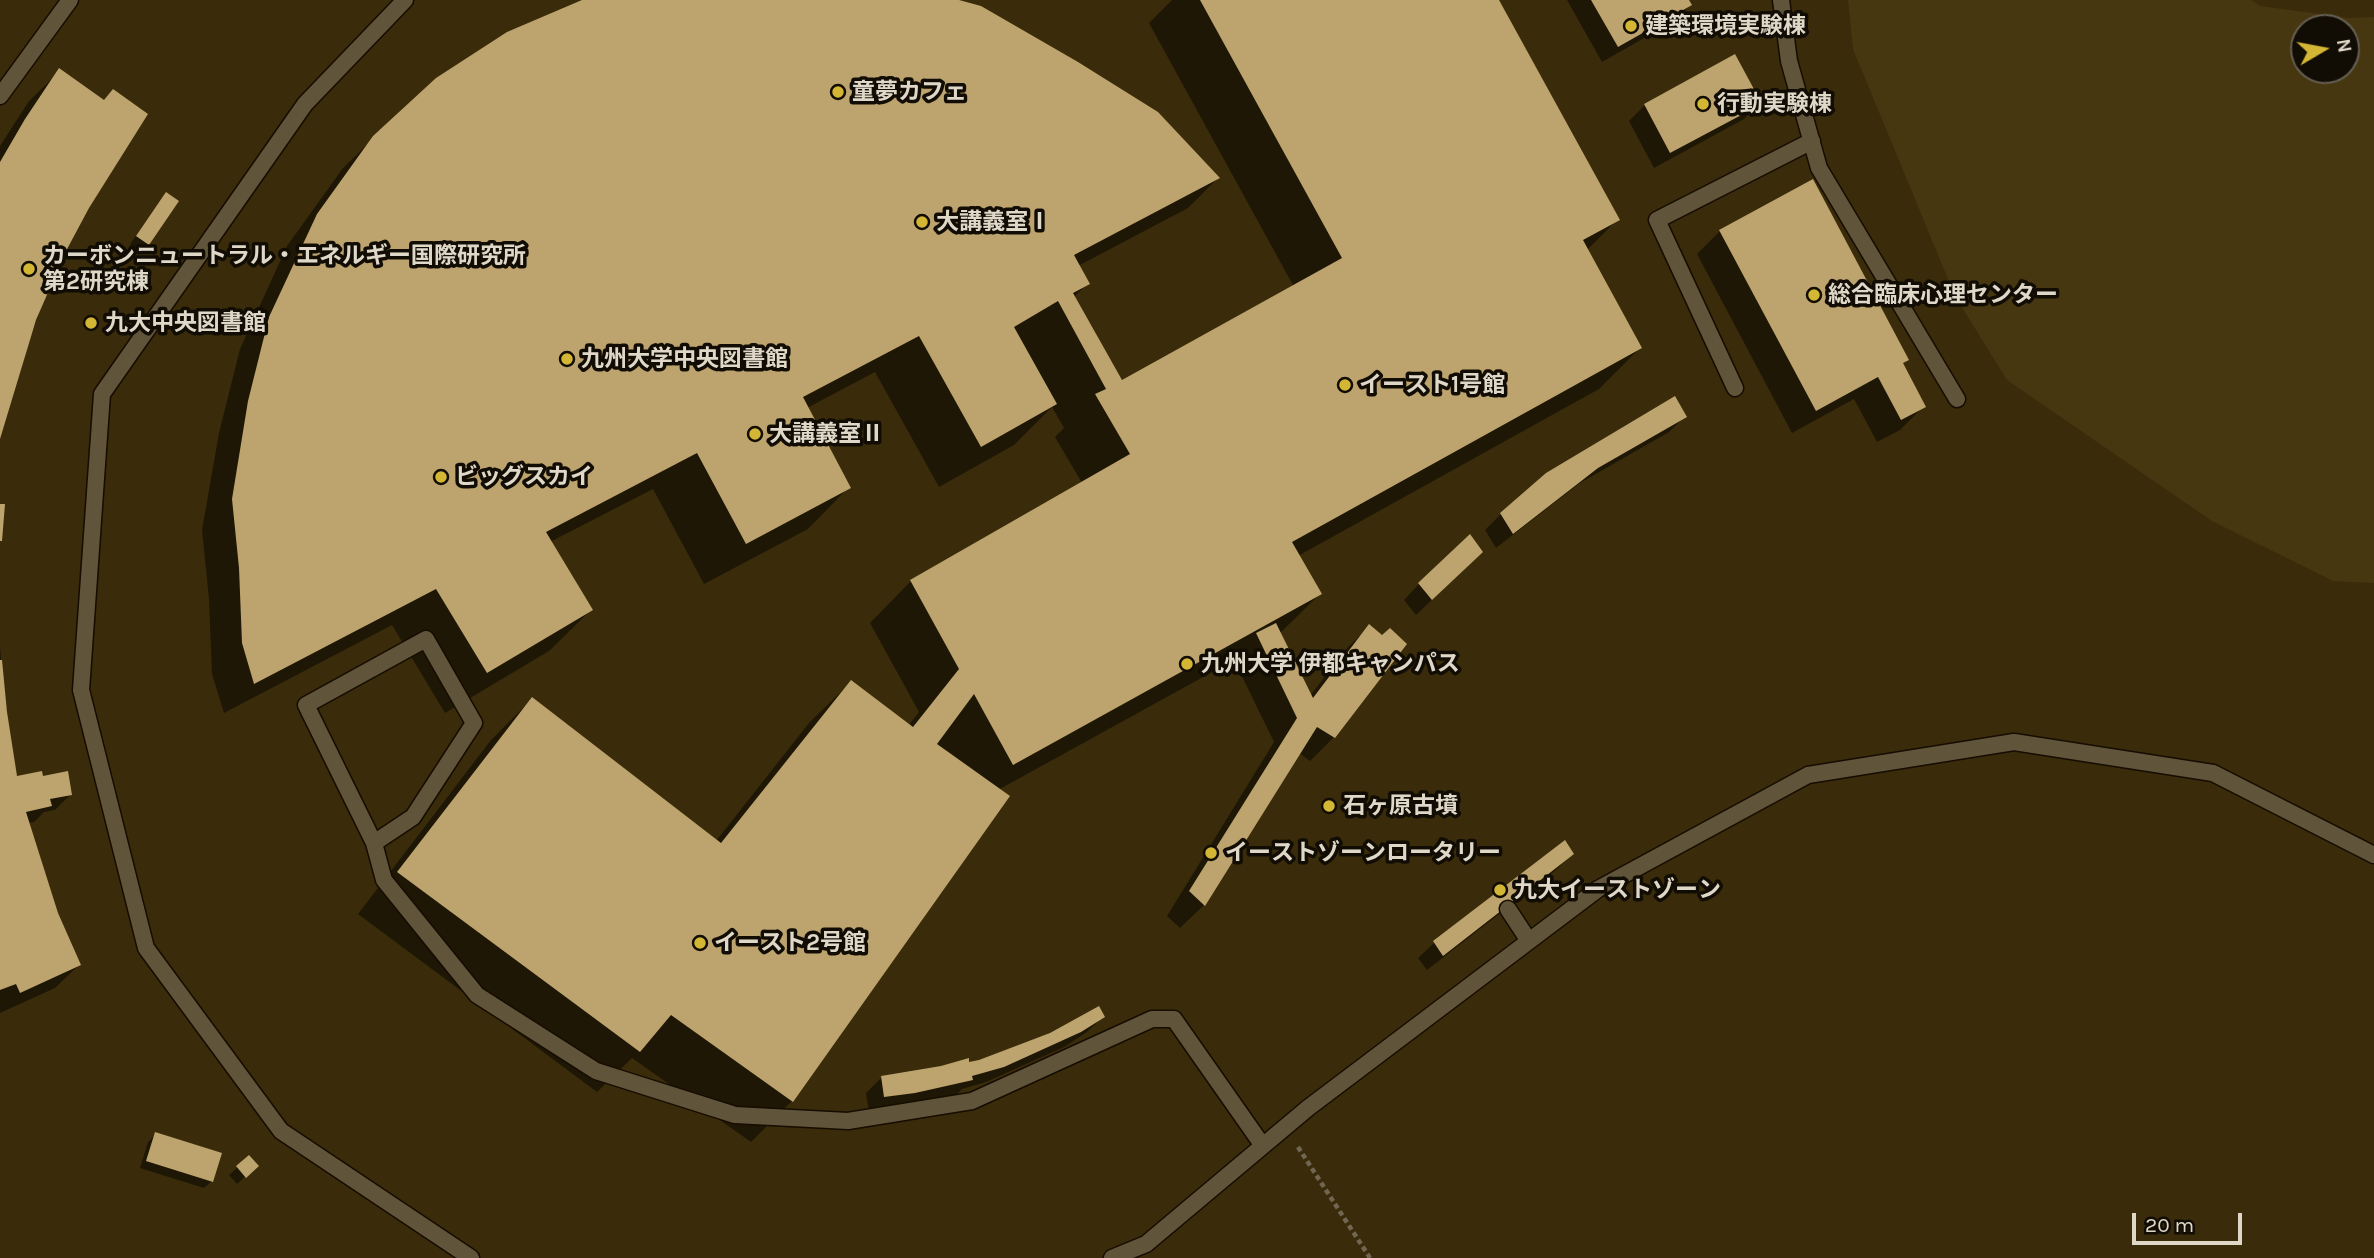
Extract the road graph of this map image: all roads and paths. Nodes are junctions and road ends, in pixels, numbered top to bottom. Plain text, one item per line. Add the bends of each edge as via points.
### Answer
1 (70, 0) edge
2 (405, 0) edge
3 (1782, 0) edge
4 (0, 96) edge
5 (1812, 141) junction
6 (1735, 388) dead end
7 (1957, 399) dead end
8 (374, 843) junction
9 (2374, 855) edge
10 (1508, 909) dead end
11 (1529, 941) junction
12 (1285, 1127) junction
13 (1263, 1146) junction
14 (471, 1258) edge
15 (1112, 1258) edge
16 (1370, 1258) edge

1 - 4 lane
2 - 14 lane via 305,104 102,394 81,690 146,948 281,1131
3 - 5 lane via 1789,61
5 - 6 lane via 1657,220
5 - 7 lane via 1819,168
8 - 8 lane via 306,705 426,639 474,723 412,817
8 - 13 lane via 384,880 477,995 596,1071 735,1115 848,1121 972,1101 1152,1019 1174,1019
9 - 11 lane via 2214,773 2014,742 1808,775 1598,889
10 - 11 lane
11 - 12 lane
12 - 13 lane
12 - 16 path
13 - 15 lane via 1146,1244

